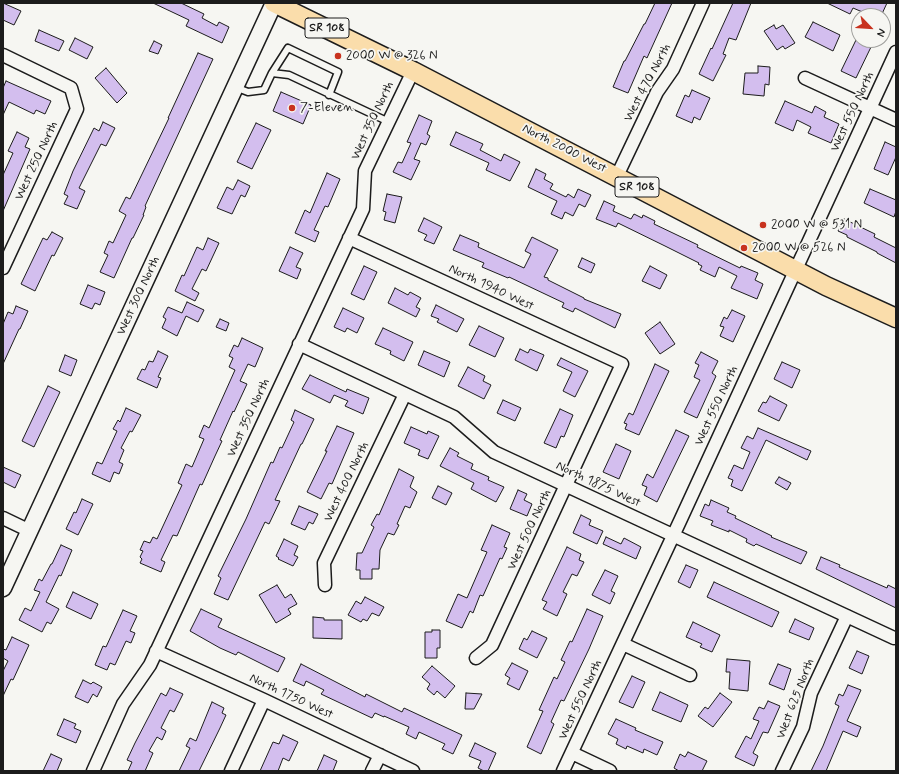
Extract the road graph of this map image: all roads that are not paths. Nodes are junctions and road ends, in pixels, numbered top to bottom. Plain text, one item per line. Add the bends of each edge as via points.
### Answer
1 (274, 3) edge
2 (703, 3) edge
3 (896, 52) edge
4 (3, 55) edge
5 (412, 71) junction
6 (272, 73) junction
7 (805, 78) dead end
8 (235, 87) junction
9 (329, 94) junction
10 (870, 108) junction
11 (896, 120) edge
12 (389, 122) junction
13 (617, 176) junction
14 (349, 238) junction
15 (3, 268) edge
16 (795, 269) junction
17 (896, 318) edge
18 (299, 344) junction
19 (622, 364) joint
20 (405, 394) junction
21 (566, 486) junction
22 (3, 518) edge
23 (30, 531) junction
24 (673, 535) junction
25 (325, 585) dead end
26 (3, 588) edge
27 (846, 616) junction
28 (894, 638) dead end
29 (623, 644) junction
30 (156, 651) junction
31 (476, 658) dead end
32 (690, 675) dead end
33 (264, 700) junction
34 (572, 753) junction
35 (380, 755) junction
36 (93, 771) edge
37 (231, 771) edge
38 (372, 771) edge
39 (413, 771) edge
40 (563, 771) edge
41 (610, 771) edge
42 (782, 771) edge

1 - 5 main road, North 2000 West / SR 108
1 - 8 main road, West 300 North
2 - 13 street, West 470 North via 673,70 657,92
3 - 10 street, West 550 North
4 - 15 street, West 250 North via 71,88 77,109
5 - 12 street, West 350 North
5 - 13 main road, North 2000 West / SR 108
6 - 8 lane via 264,90 248,92
6 - 9 lane via 289,75
6 - 9 lane via 288,48 338,72
7 - 10 street
8 - 23 main road, West 300 North
9 - 12 lane
10 - 11 street
10 - 16 street, West 550 North
12 - 14 street, West 350 North via 365,171 362,208
13 - 16 main road, North 2000 West / SR 108
14 - 18 street, West 350 North
14 - 19 street, North 1940 West
16 - 17 main road, North 2000 West / SR 108
16 - 24 street, West 550 North
18 - 20 street, North 1875 West
18 - 30 street, West 350 North
19 - 21 street, West 500 North
20 - 21 street, North 1875 West via 454,417 494,452
20 - 25 street, West 400 North via 324,563
21 - 24 street, North 1875 West
21 - 31 street, West 500 North via 492,645
22 - 23 street
23 - 26 main road, West 300 North
24 - 27 street, North 1875 West
24 - 29 street, West 550 North
27 - 28 street, North 1875 West
27 - 42 street, West 625 North via 810,693 803,727
29 - 32 street
29 - 34 street, West 550 North
30 - 33 street, North 1750 West
30 - 36 street, West 350 North via 150,665 123,704
33 - 35 street, North 1750 West
33 - 37 street
34 - 40 street, West 550 North
34 - 41 street
35 - 38 street
35 - 39 street, North 1750 West

